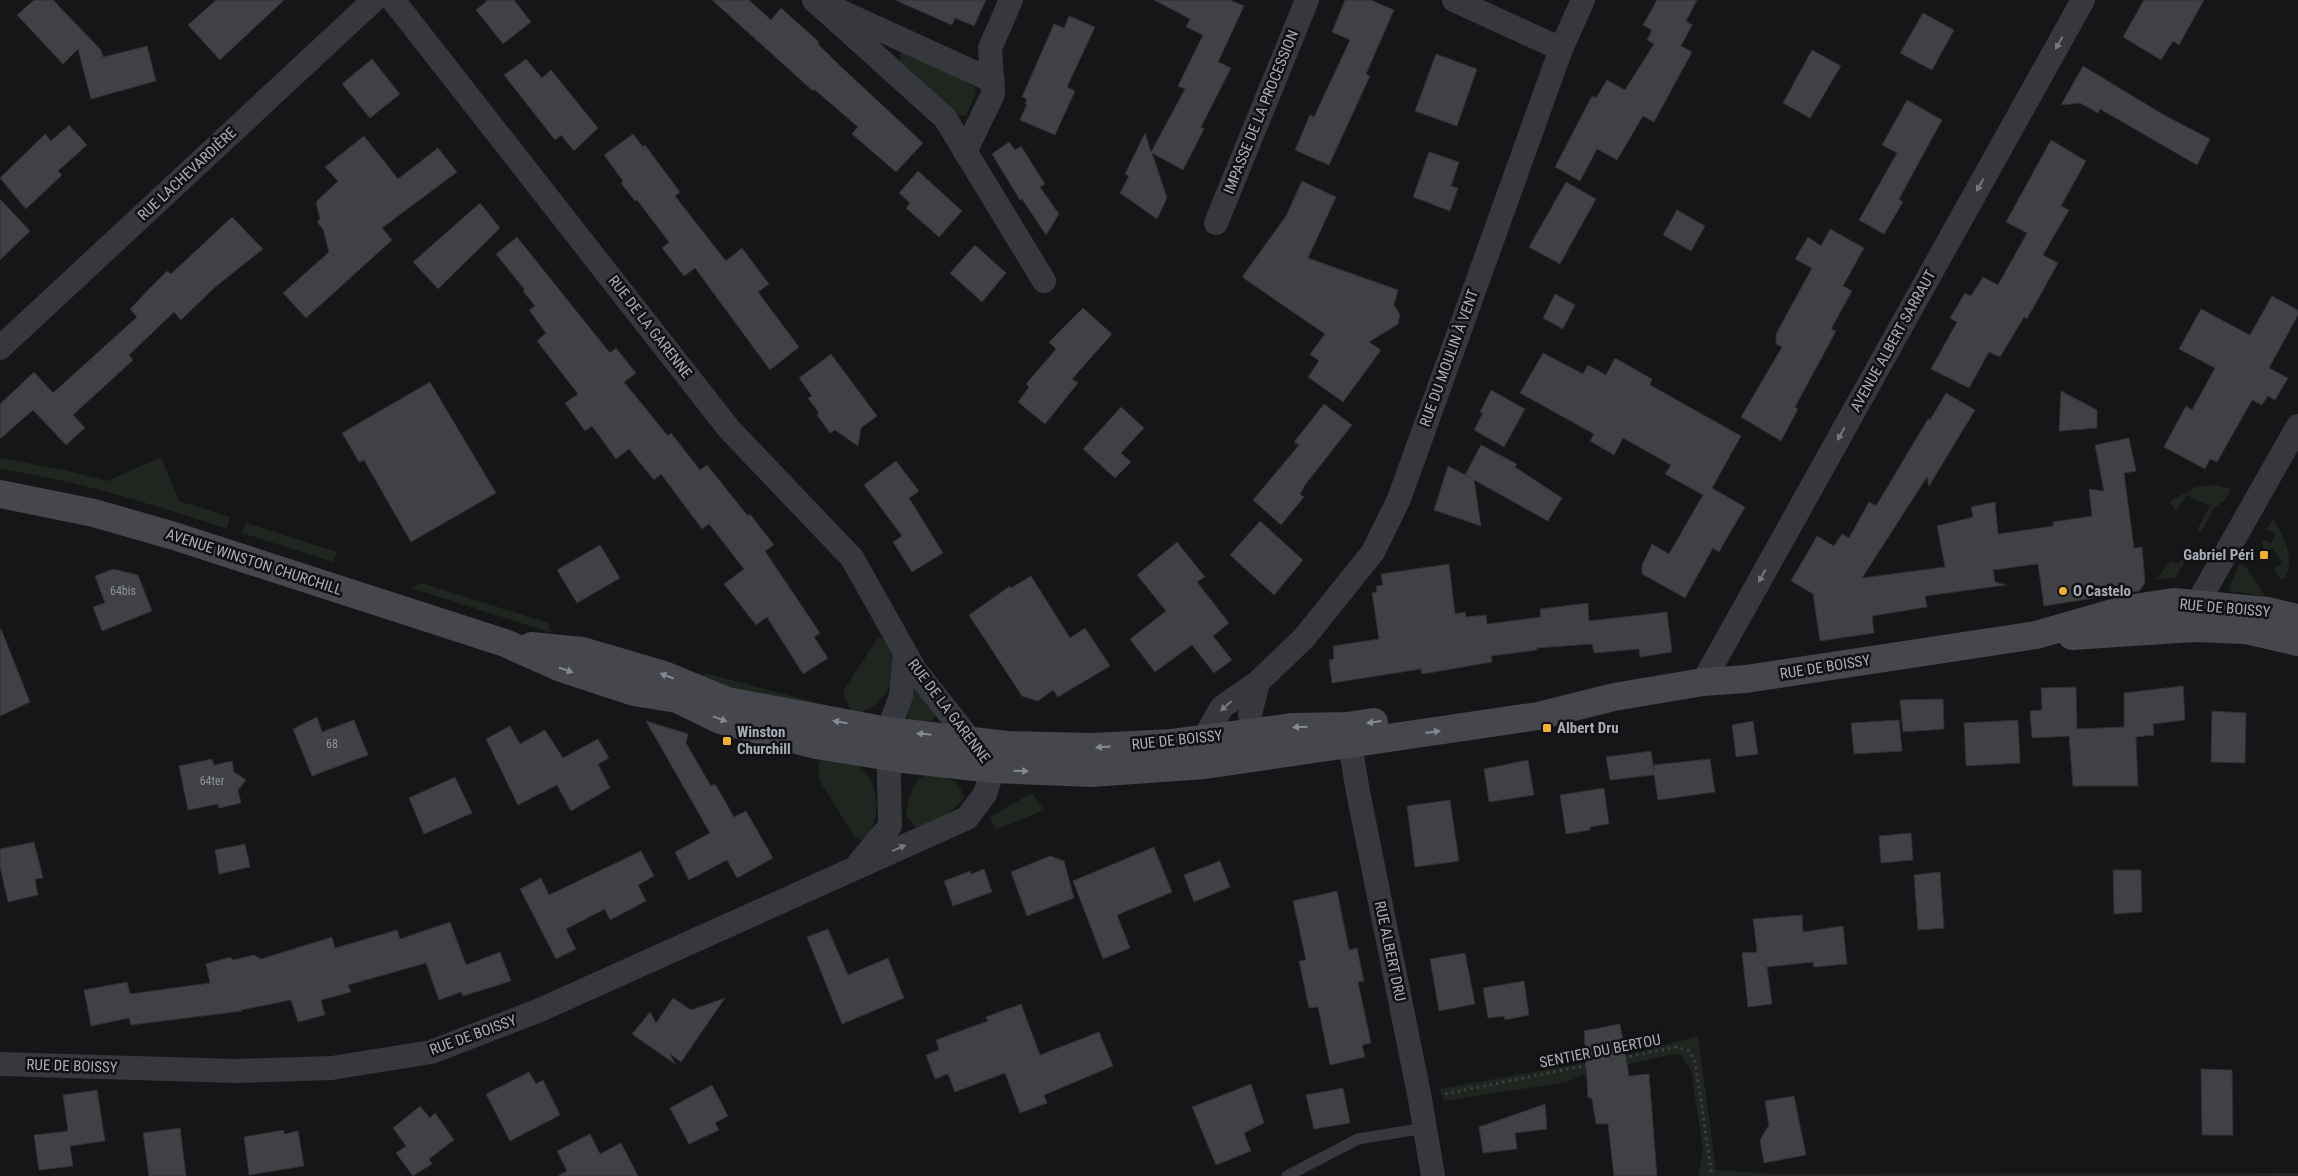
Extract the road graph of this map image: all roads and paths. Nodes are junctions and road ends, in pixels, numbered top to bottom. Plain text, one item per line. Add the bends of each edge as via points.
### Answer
1 (374, 0) edge
2 (393, 0) edge
3 (814, 0) edge
4 (1011, 0) edge
5 (1307, 0) edge
6 (1454, 0) edge
7 (1583, 0) edge
8 (2083, 0) edge
9 (1561, 49) junction
10 (993, 81) junction
11 (965, 152) junction
12 (1216, 224) dead end
13 (1044, 282) dead end
14 (0, 348) edge
15 (2298, 426) edge
16 (0, 494) edge
17 (2195, 616) junction
18 (2288, 617) edge
19 (2298, 642) edge
20 (905, 653) junction
21 (1258, 682) junction
22 (1703, 682) junction
23 (1349, 735) junction
24 (970, 740) junction
25 (1256, 744) junction
26 (894, 749) junction
27 (1204, 752) junction
28 (992, 769) junction
29 (855, 868) junction
30 (0, 1064) edge
31 (1420, 1099) junction
32 (1425, 1128) junction
33 (1287, 1176) edge
34 (1433, 1176) edge
35 (1712, 1176) edge

1 - 14 street, RUE LACHEVARDIÈRE
2 - 20 street, RUE DE LA GARENNE via 729,428 852,558
3 - 10 street
3 - 11 street via 945,118
4 - 10 street via 990,48
5 - 12 street, IMPASSE DE LA PROCESSION
6 - 9 street
7 - 9 street, RUE DU MOULIN À VENT
8 -> 22 street, AVENUE ALBERT SARRAUT
9 - 21 street, RUE DU MOULIN À VENT via 1394,508 1373,552 1304,638
10 - 11 street via 993,94
11 - 13 street
15 - 17 street
16 - 26 street, AVENUE WINSTON CHURCHILL via 94,513 156,531 505,643 582,651 664,675 727,701
17 - 18 street, RUE DE BOISSY via 2246,630
17 - 22 street, RUE DE BOISSY via 2174,602 2126,609 2036,634 1746,679
18 - 19 street, RUE DE BOISSY
20 - 24 street, RUE DE LA GARENNE
20 - 26 street, RUE DE LA GARENNE
21 - 25 street via 1250,714
21 -> 27 street, RUE DU MOULIN À VENT via 1222,707
22 - 23 street, RUE DE BOISSY via 1614,697 1535,698
23 - 25 street, RUE DE BOISSY
23 - 31 street, RUE ALBERT DRU
24 -> 26 street, RUE DE BOISSY
27 -> 24 street, RUE DE BOISSY via 1172,743 1093,747
24 - 28 street, RUE DE LA GARENNE
25 - 27 street, RUE DE BOISSY
26 - 28 street, RUE DE BOISSY
26 - 29 street, RUE DE BOISSY via 890,826
28 -> 27 street, RUE DE BOISSY via 1092,773
29 -> 28 street, RUE DE BOISSY via 967,818 985,794
29 - 30 street, RUE DE BOISSY via 540,1010 431,1052 332,1068 236,1071
31 - 32 street, RUE ALBERT DRU
31 - 35 path, SENTIER DU BERTOU via 1676,1048 1688,1051 1695,1062
32 - 33 lane via 1358,1139
32 - 34 street, RUE ALBERT DRU

